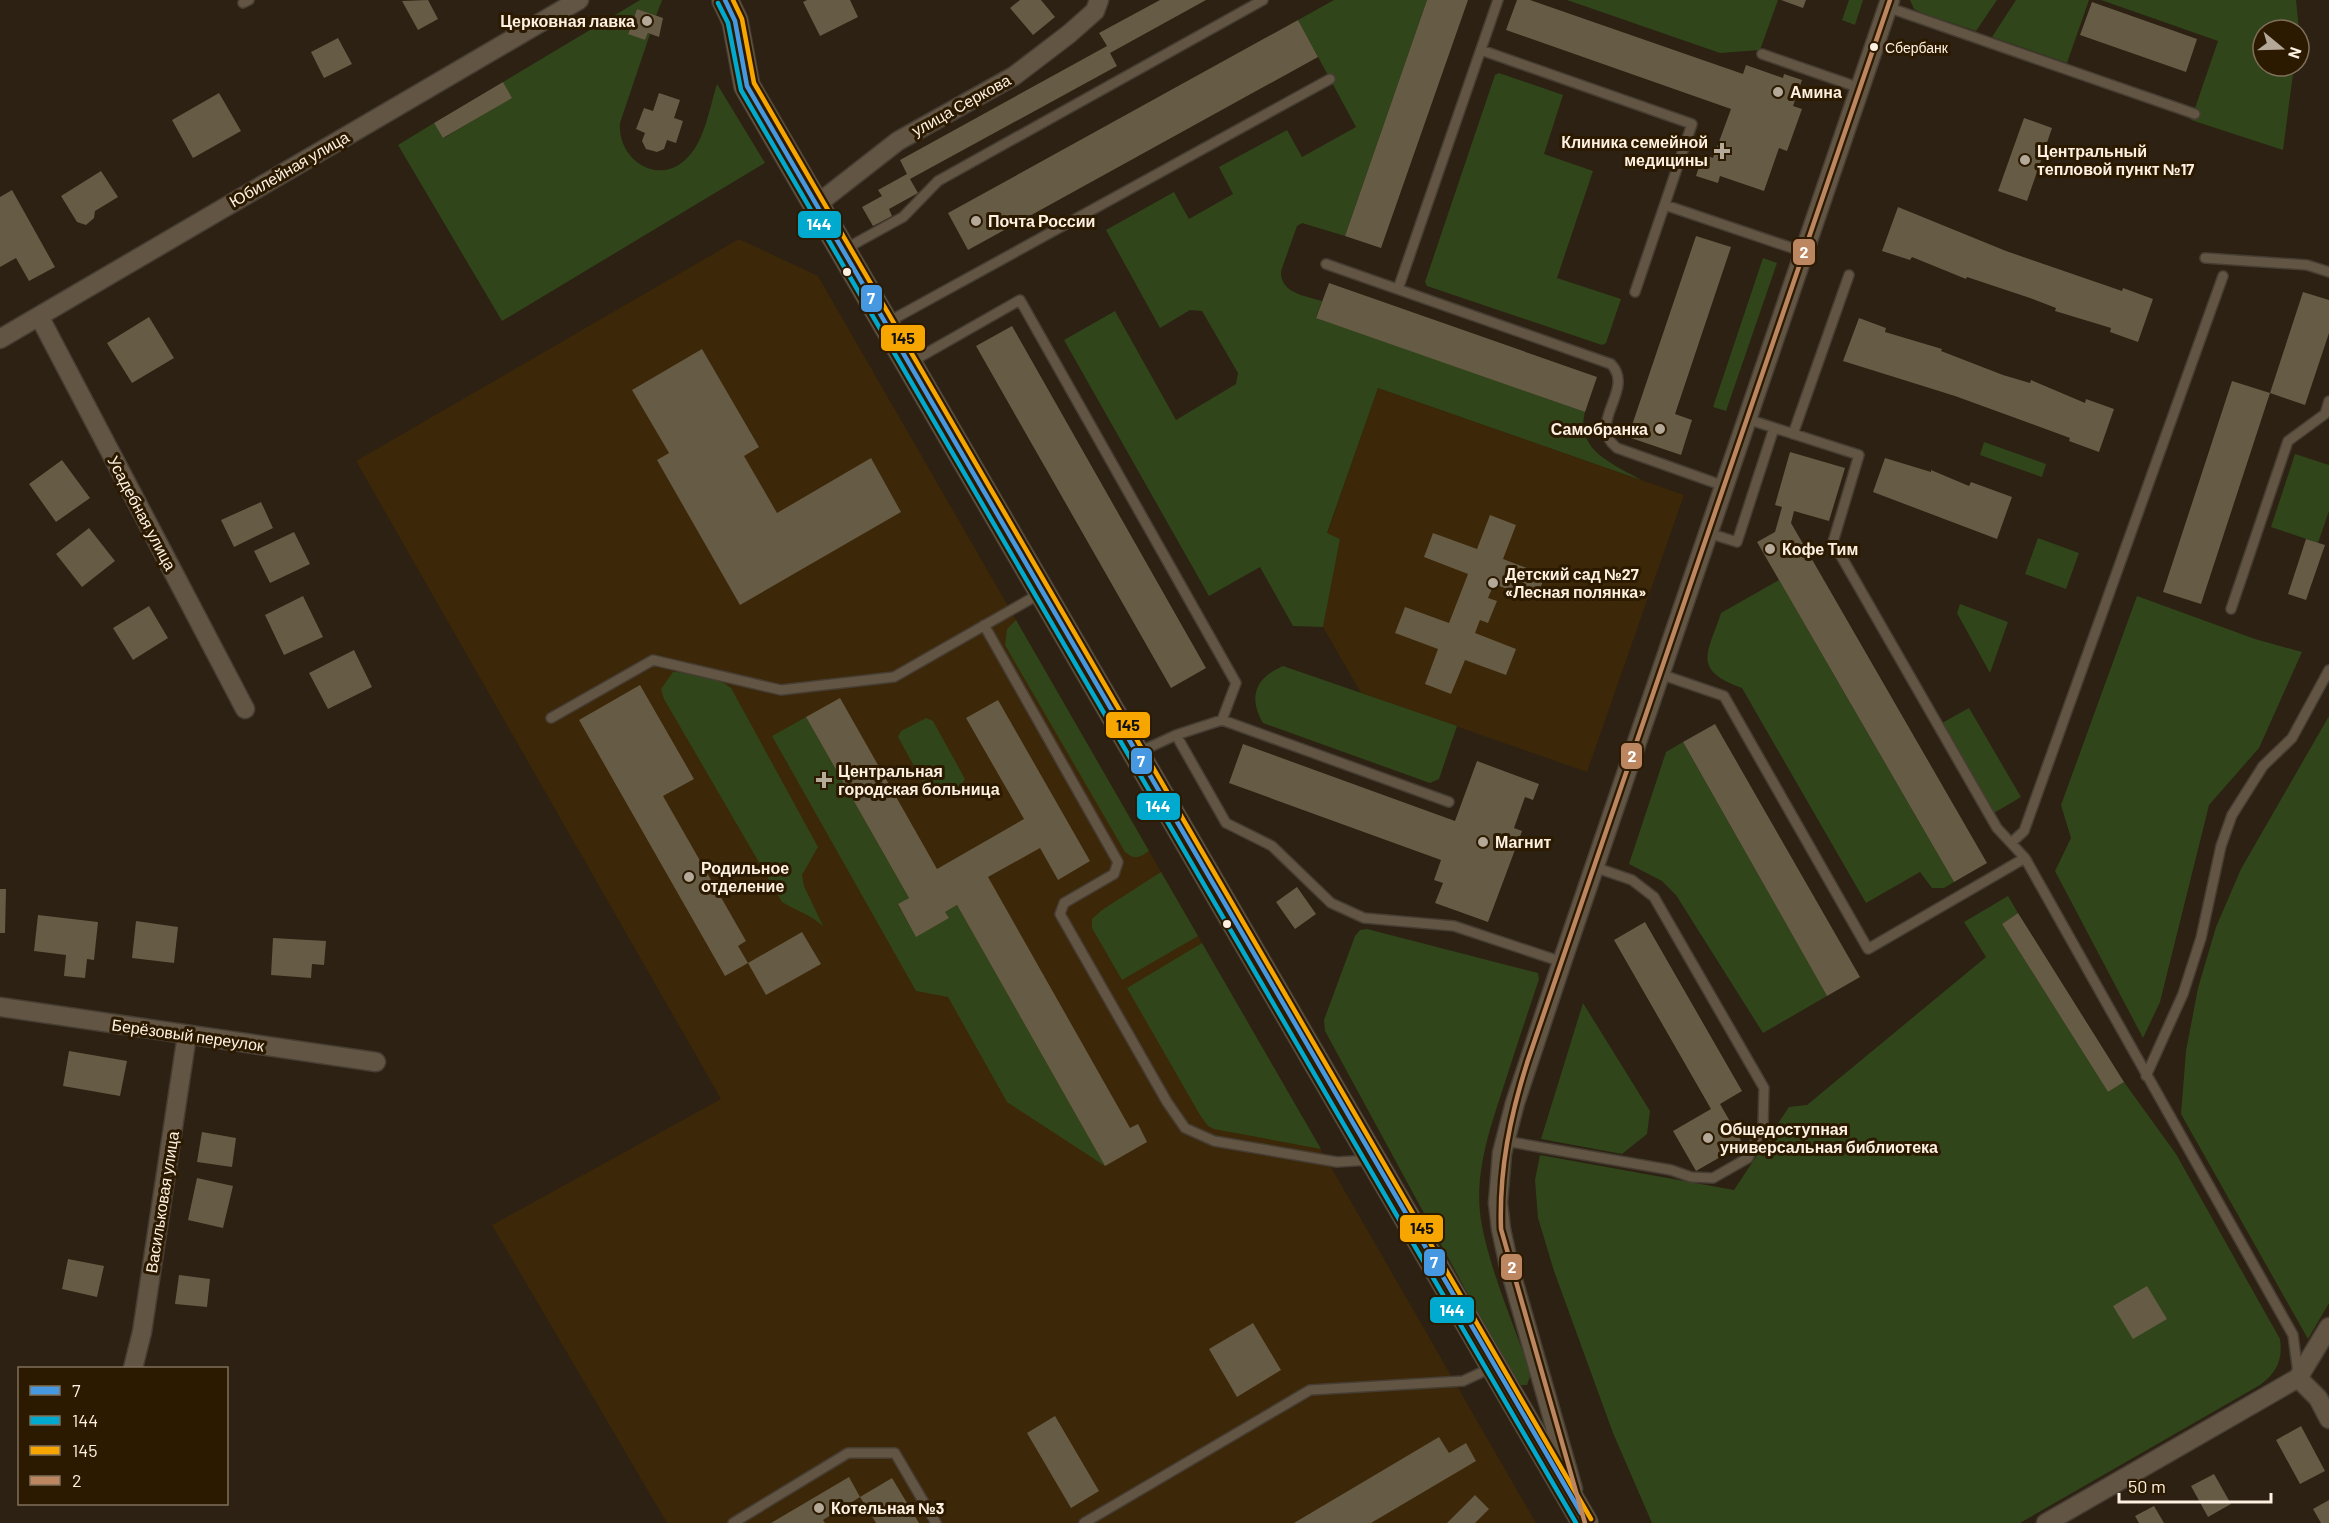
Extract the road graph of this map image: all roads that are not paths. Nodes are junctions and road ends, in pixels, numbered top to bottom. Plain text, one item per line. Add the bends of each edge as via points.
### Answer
1 (579, 0) edge
2 (1099, 0) edge
3 (1263, 0) edge
4 (1498, 0) edge
5 (1888, 4) edge
6 (733, 7) edge
7 (1481, 51) junction
8 (1762, 54) dead end
9 (1330, 79) dead end
10 (1860, 88) junction
11 (2195, 114) dead end
12 (816, 205) junction
13 (1665, 205) junction
14 (843, 250) junction
15 (1804, 252) junction
16 (2205, 258) dead end
17 (1326, 264) dead end
18 (2329, 272) edge
19 (1849, 275) dead end
20 (2223, 276) dead end
21 (1398, 289) junction
22 (1635, 292) dead end
23 (39, 316) junction
24 (886, 323) junction
25 (0, 339) edge
26 (909, 363) junction
27 (2329, 401) edge
28 (1747, 419) junction
29 (1774, 428) junction
30 (1793, 434) junction
31 (1724, 486) junction
32 (1708, 533) junction
33 (1043, 592) junction
34 (2231, 609) dead end
35 (984, 625) junction
36 (2329, 670) edge
37 (1660, 674) junction
38 (245, 709) dead end
39 (551, 718) dead end
40 (1222, 720) junction
41 (1176, 735) junction
42 (1137, 753) junction
43 (1449, 802) dead end
44 (2011, 843) junction
45 (2025, 858) junction
46 (1594, 867) junction
47 (1562, 962) junction
48 (0, 1007) edge
49 (187, 1035) junction
50 (376, 1062) dead end
51 (2146, 1076) junction
52 (1505, 1141) junction
53 (1375, 1160) junction
54 (2329, 1328) edge
55 (1496, 1366) junction
56 (133, 1367) edge
57 (2298, 1378) junction
58 (2329, 1419) edge
59 (1579, 1520) edge
60 (733, 1523) edge
61 (936, 1523) edge
62 (1084, 1523) edge
63 (2046, 1523) edge

1 - 23 street, Юбилейная улица
2 - 12 street, улица Серкова via 1095,10 1078,26 1014,76 898,141
3 - 14 lane via 938,181 903,217
4 - 7 lane
5 - 10 street
5 - 11 lane
6 - 12 street via 747,86
7 - 13 lane via 1692,124
7 - 21 lane
8 - 10 lane
9 - 24 lane
10 - 15 street
12 - 14 street
13 - 15 lane
13 - 22 lane
14 - 24 street
15 - 28 street
16 - 18 lane via 2307,265
17 - 21 lane
19 - 30 lane
20 - 44 lane via 2024,831
21 - 31 lane via 1611,364 1619,384 1605,425 1610,443
23 - 25 street, Юбилейная улица
23 - 38 street, Усадебная улица
24 - 26 street
26 - 33 street
26 - 40 lane via 1020,300 1236,683
27 - 34 lane via 2325,414 2288,441
28 - 29 lane
28 - 31 street
29 - 30 lane
29 - 32 lane via 1737,542
30 - 44 lane via 1859,455 1833,542 1997,828
31 - 32 street
32 - 37 street
33 - 35 lane
33 - 42 street
35 - 39 lane via 894,676 781,690 653,660
35 - 53 lane via 1118,862 1114,874 1064,903 1060,914 1185,1128 1214,1141 1337,1162
36 - 51 lane via 2292,738 2263,766 2232,815 2187,983
37 - 45 lane via 1724,696 1868,949
37 - 46 street
40 - 41 lane
40 - 43 lane
41 - 42 lane
41 - 47 lane via 1226,823 1272,846 1331,903 1364,918 1454,926
42 - 53 street
44 - 45 lane
45 - 51 lane
46 - 47 street
46 - 52 lane via 1632,880 1654,897 1764,1088 1763,1125 1748,1158 1713,1178
47 - 52 street
48 - 49 street, Берёзовый переулок
49 - 50 street, Берёзовый переулок
49 - 56 street, Васильковая улица via 142,1332
51 - 57 lane via 2293,1335
52 - 59 street via 1498,1180 1500,1229
53 - 55 street
54 - 57 street
55 - 59 street
55 - 62 lane via 1463,1381 1310,1390
57 - 58 street via 2318,1398
57 - 63 street
60 - 61 lane via 848,1453 895,1453

